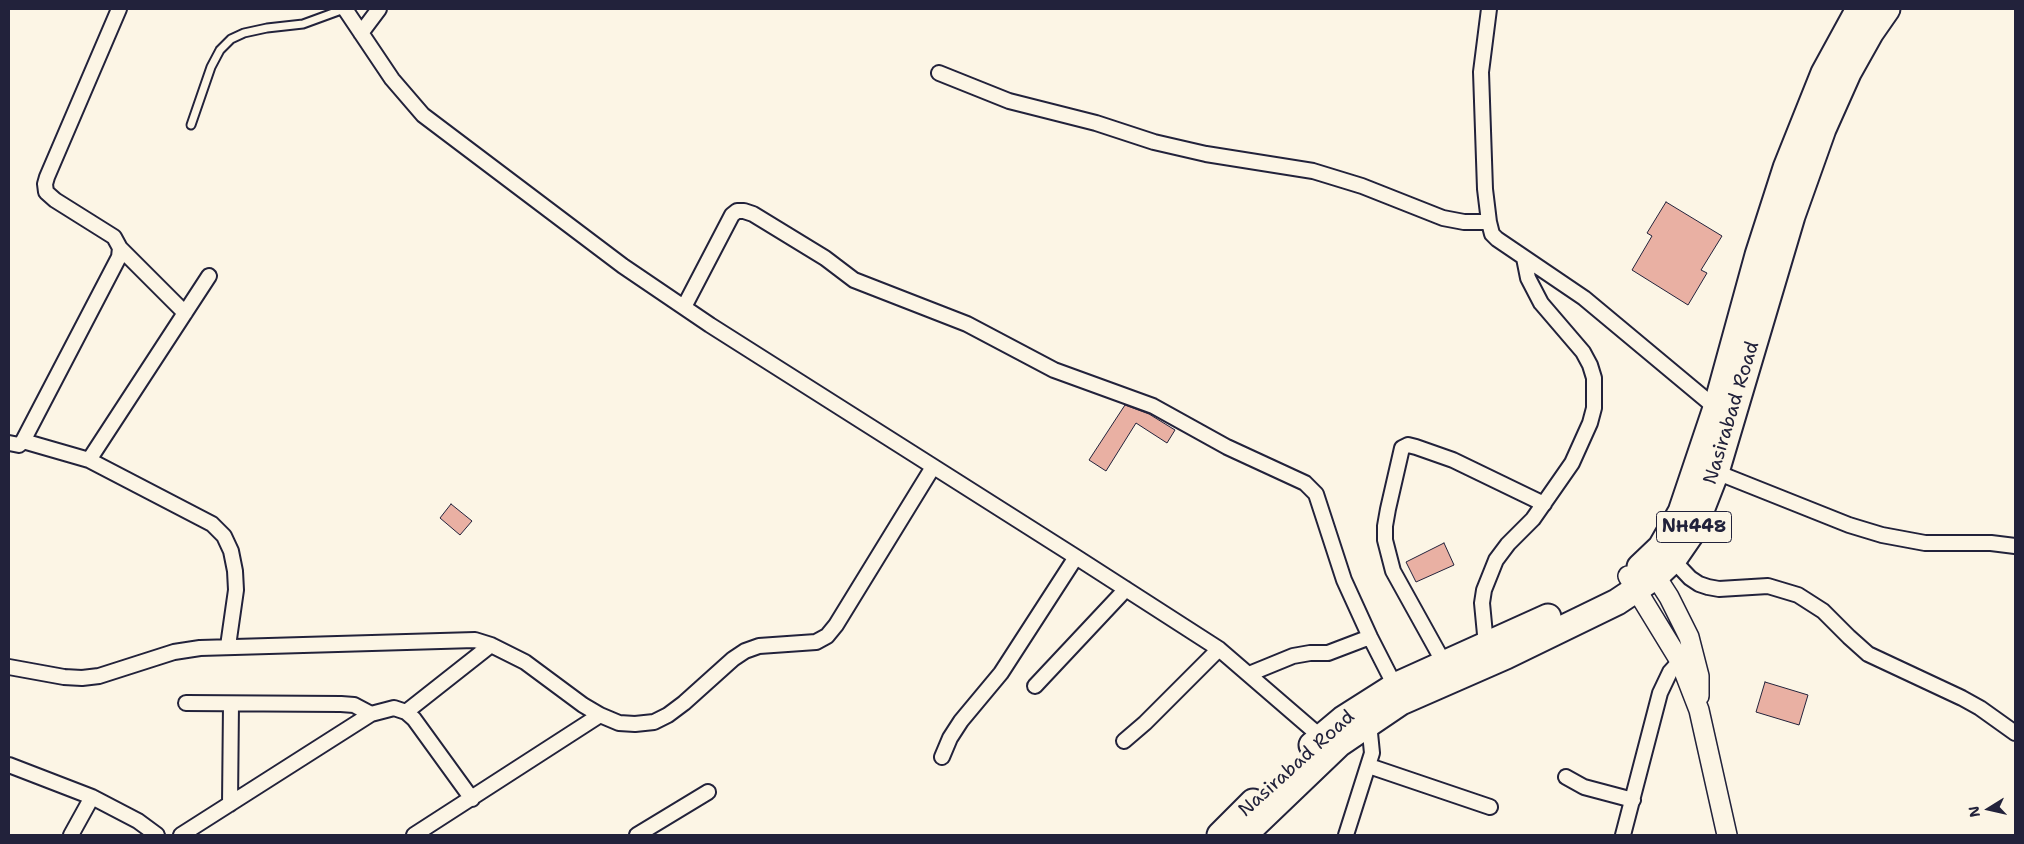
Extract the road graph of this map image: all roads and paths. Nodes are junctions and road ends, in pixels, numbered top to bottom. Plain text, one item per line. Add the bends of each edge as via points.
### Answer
1 (119, 9) edge
2 (344, 9) edge
3 (379, 9) edge
4 (1489, 9) edge
5 (1859, 9) edge
6 (1887, 9) edge
7 (361, 33) junction
8 (939, 73) dead end
9 (191, 124) dead end
10 (1489, 222) junction
11 (120, 248) junction
12 (1524, 258) junction
13 (209, 276) dead end
14 (684, 307) junction
15 (185, 312) junction
16 (1716, 408) junction
17 (23, 441) junction
18 (9, 443) edge
19 (89, 460) junction
20 (933, 467) junction
21 (1716, 472) junction
22 (1544, 504) junction
23 (2015, 546) edge
24 (1076, 557) junction
25 (1648, 573) junction
26 (1126, 589) junction
27 (1370, 637) junction
28 (491, 645) junction
29 (1486, 645) junction
30 (228, 646) junction
31 (1218, 649) junction
32 (1680, 661) junction
33 (1444, 663) junction
34 (9, 668) edge
35 (1249, 674) junction
36 (1035, 686) dead end
37 (1395, 686) junction
38 (186, 703) dead end
39 (231, 704) junction
40 (1700, 710) junction
41 (406, 712) junction
42 (371, 714) junction
43 (600, 716) junction
44 (1369, 723) junction
45 (2015, 733) edge
46 (1321, 737) junction
47 (1124, 741) dead end
48 (942, 757) dead end
49 (9, 766) edge
50 (1369, 766) junction
51 (1566, 778) dead end
52 (708, 792) dead end
53 (92, 797) junction
54 (472, 799) junction
55 (1633, 800) junction
56 (230, 804) junction
57 (1490, 807) dead end
58 (71, 835) edge
59 (157, 835) edge
60 (181, 835) edge
61 (414, 835) edge
62 (637, 835) edge
63 (1220, 835) edge
64 (1244, 835) edge
65 (1346, 835) edge
66 (1623, 835) edge
67 (1727, 835) edge

1 - 11 street via 45,184 46,192 55,200 114,237
2 - 7 street
2 - 9 lane via 303,24 268,28 230,39 211,67
3 - 7 street
4 - 10 street via 1481,72
5 - 16 highway, Nasirabad Road / NH448 via 1824,73 1789,160 1758,255
6 - 21 highway, Nasirabad Road / NH448 via 1848,73 1823,129 1792,216
7 - 14 street via 392,79 423,115 623,266
8 - 10 street via 1009,102 1096,123 1154,142 1313,171 1444,218
10 - 12 street via 1492,234
11 - 15 street
11 - 17 street via 119,257
12 - 16 street via 1584,298
12 - 22 street via 1534,292 1583,352 1594,378 1594,408 1590,422 1572,463
13 - 15 street
14 - 20 street
14 - 27 street via 732,215 738,211 754,214 854,280 967,324 1054,370 1153,406 1227,447 1311,487 1344,580
15 - 19 street
16 - 25 highway, Nasirabad Road / NH448 via 1681,512
17 - 18 street via 19,445
17 - 19 street
19 - 30 street via 212,524 224,536 236,571
20 - 24 street
20 - 43 street via 827,636 816,642 759,646 745,651 684,704 654,722 619,723
21 - 23 street via 1849,525 1890,537 1925,543
21 - 25 highway, Nasirabad Road / NH448 via 1693,531
22 - 29 street via 1526,528 1501,550 1496,560 1482,603
22 - 33 street via 1453,460 1408,445 1402,448 1388,509 1385,540 1393,571
24 - 26 street
24 - 48 street via 1001,673 961,721
25 - 29 highway, Nasirabad Road / NH448
25 - 32 main road
25 - 40 main road via 1682,620 1695,654
25 - 44 highway, Nasirabad Road / NH448 via 1585,618 1401,702
25 - 45 street via 1690,578 1719,589 1768,586 1798,595 1823,610 1868,654 1962,698
26 - 31 street
26 - 36 street
27 - 35 street via 1328,653 1294,656
27 - 37 street
28 - 30 street via 459,640
28 - 41 street
28 - 43 street via 525,662
29 - 33 highway, Nasirabad Road / NH448
30 - 34 street via 174,652 99,676 64,677
31 - 35 street
31 - 47 street
32 - 40 main road
32 - 55 street via 1660,692
33 - 37 highway, Nasirabad Road / NH448
35 - 46 street
37 - 46 highway, Nasirabad Road / NH448 via 1364,704
38 - 39 street
39 - 42 street via 341,704 354,705
39 - 56 street
40 - 67 main road
41 - 42 street via 394,708
41 - 54 street
42 - 56 street
43 - 54 street
44 - 50 street via 1372,741
44 - 64 highway, Nasirabad Road / NH448 via 1333,750
46 - 63 highway, Nasirabad Road / NH448
49 - 53 street
50 - 57 street
50 - 65 street
51 - 55 street via 1584,787
52 - 62 street
53 - 58 street
53 - 59 street
54 - 61 street
55 - 66 street
56 - 60 street

